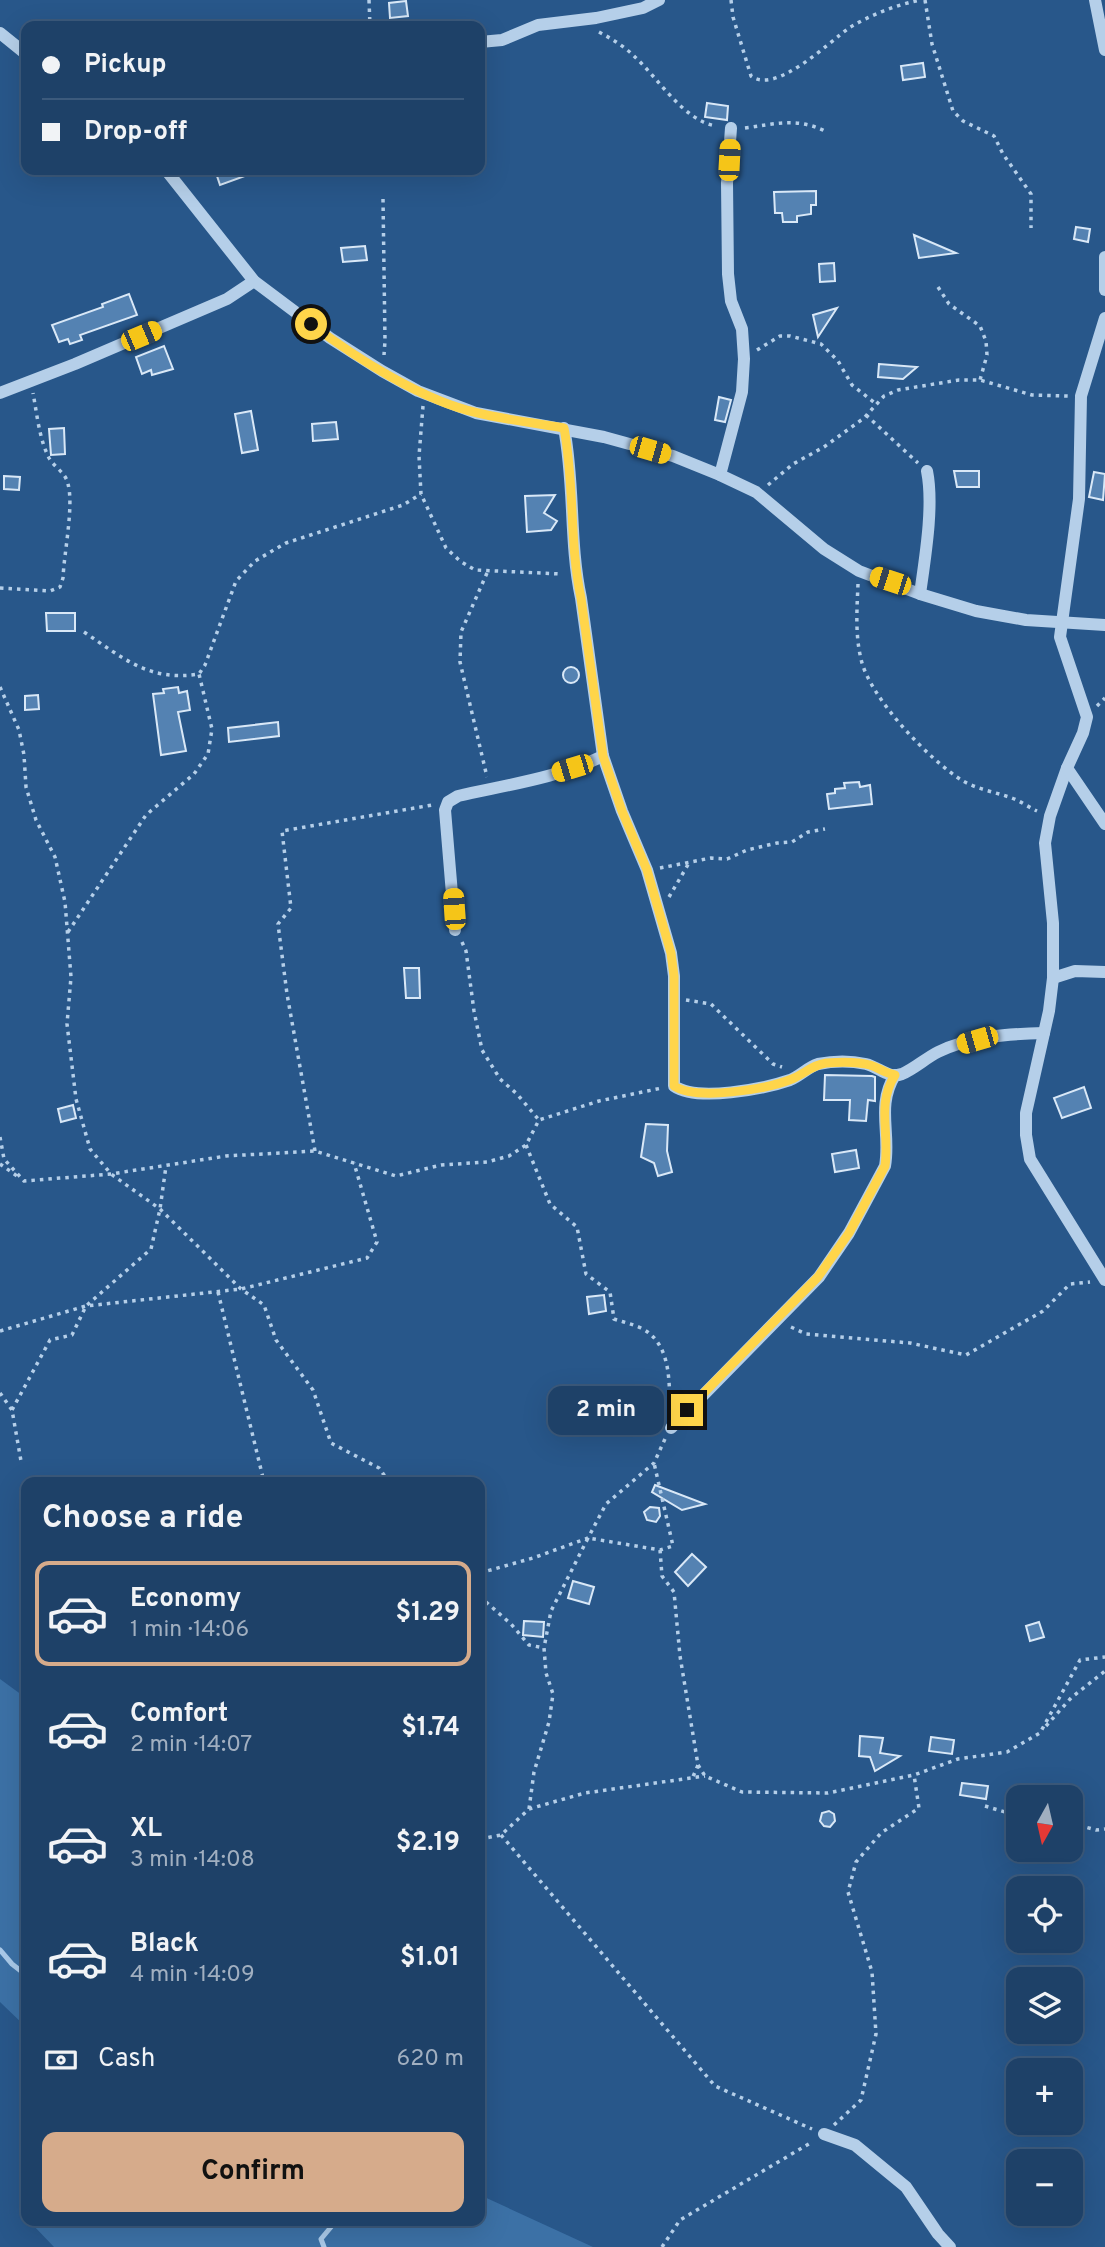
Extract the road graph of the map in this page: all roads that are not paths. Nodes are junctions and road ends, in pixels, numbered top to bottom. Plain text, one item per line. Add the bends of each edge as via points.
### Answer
1 (659, 0) edge
2 (1095, 0) edge
3 (0, 33) edge
4 (485, 42) edge
5 (21, 50) edge
6 (1105, 50) edge
7 (731, 128) road end
8 (170, 175) edge
9 (1105, 257) edge
10 (254, 281) junction
11 (1105, 290) edge
12 (1105, 318) edge
13 (0, 393) edge
14 (564, 428) junction
15 (927, 471) road end
16 (720, 475) junction
17 (920, 594) junction
18 (1063, 622) junction
19 (1105, 625) edge
20 (603, 756) junction
21 (1067, 768) junction
22 (1105, 824) edge
23 (455, 930) road end
24 (1105, 972) edge
25 (1053, 978) junction
26 (1044, 1034) junction
27 (895, 1075) junction
28 (1099, 1281) edge
29 (670, 1428) road end
30 (824, 2134) road end
31 (950, 2247) edge

1 - 4 street via 596,18 538,25 502,40
2 - 6 street
3 - 5 street
7 - 16 street via 728,274 731,301 742,329 744,359 742,392
8 - 10 street
9 - 11 street
10 - 13 street via 227,299
10 - 14 street via 330,338 425,394 476,413
12 - 18 street via 1081,397 1079,499
14 - 16 street via 673,456
14 - 20 street via 576,574
15 - 17 street via 930,495
16 - 17 street via 756,492 824,549 859,571
17 - 18 street via 976,611
18 - 19 street
18 - 21 street via 1060,638 1087,717
20 - 23 street via 448,802
20 - 27 street via 647,870 671,953 674,1086 692,1092 729,1092 790,1080 828,1063 867,1064
21 - 22 street
21 - 25 street via 1045,843 1054,923
24 - 25 street via 1075,971
25 - 26 street
26 - 27 street via 977,1040 940,1051
26 - 28 street via 1026,1113 1030,1159
27 - 29 street via 884,1100 887,1155 883,1174 849,1233 818,1277
30 - 31 street via 855,2145 906,2187

